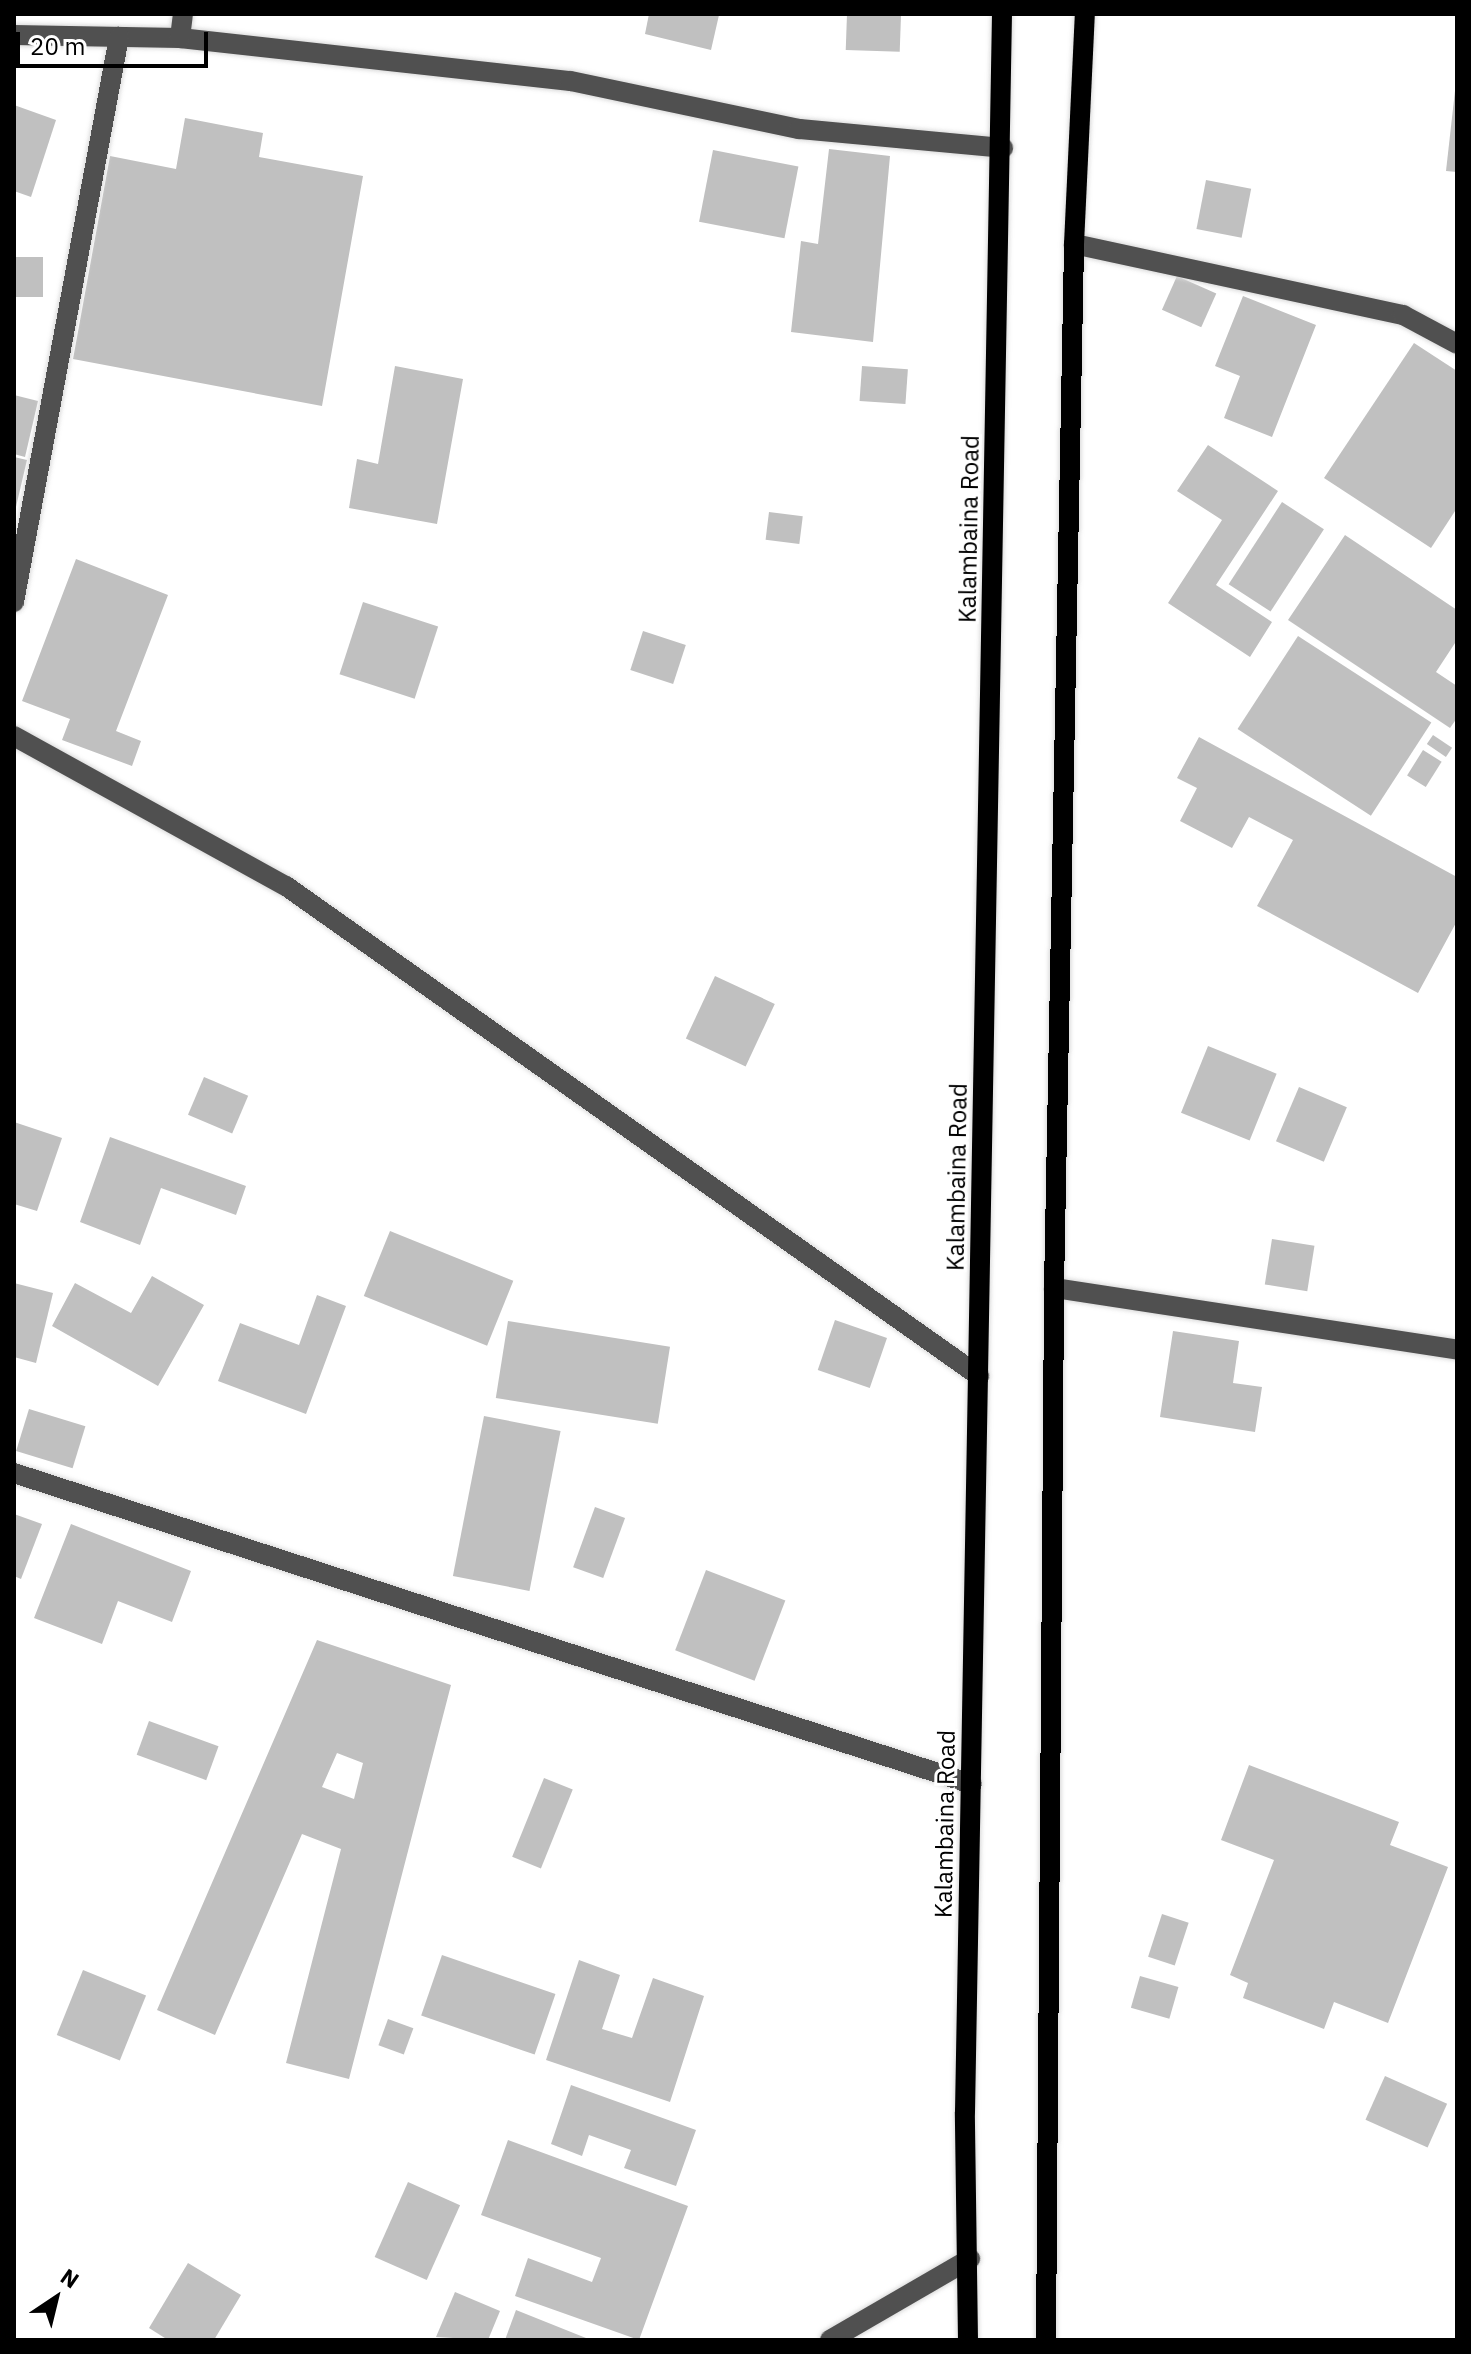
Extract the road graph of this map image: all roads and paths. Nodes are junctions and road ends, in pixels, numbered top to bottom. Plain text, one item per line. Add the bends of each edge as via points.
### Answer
1 (183, 14) edge
2 (1002, 14) edge
3 (1085, 14) edge
4 (14, 35) edge
5 (119, 37) junction
6 (180, 38) junction
7 (1003, 148) junction
8 (1074, 244) junction
9 (1457, 344) edge
10 (14, 602) edge
11 (14, 736) edge
12 (1054, 1288) junction
13 (1457, 1350) edge
14 (979, 1376) junction
15 (14, 1473) edge
16 (972, 1784) junction
17 (970, 2259) junction
18 (830, 2340) edge
19 (968, 2340) edge
20 (1046, 2340) edge

1 - 6 street
2 - 7 main road, Kalambaina Road
3 - 8 main road
4 - 5 street
5 - 6 street
5 - 10 street
6 - 7 street via 571,81 799,129
7 - 14 main road, Kalambaina Road
8 - 9 street via 1403,315
8 - 12 main road
11 - 14 street via 286,886
12 - 13 street
12 - 20 main road
14 - 16 main road, Kalambaina Road
15 - 16 street
16 - 17 main road, Kalambaina Road via 965,2112
17 - 18 street
17 - 19 main road, Kalambaina Road

